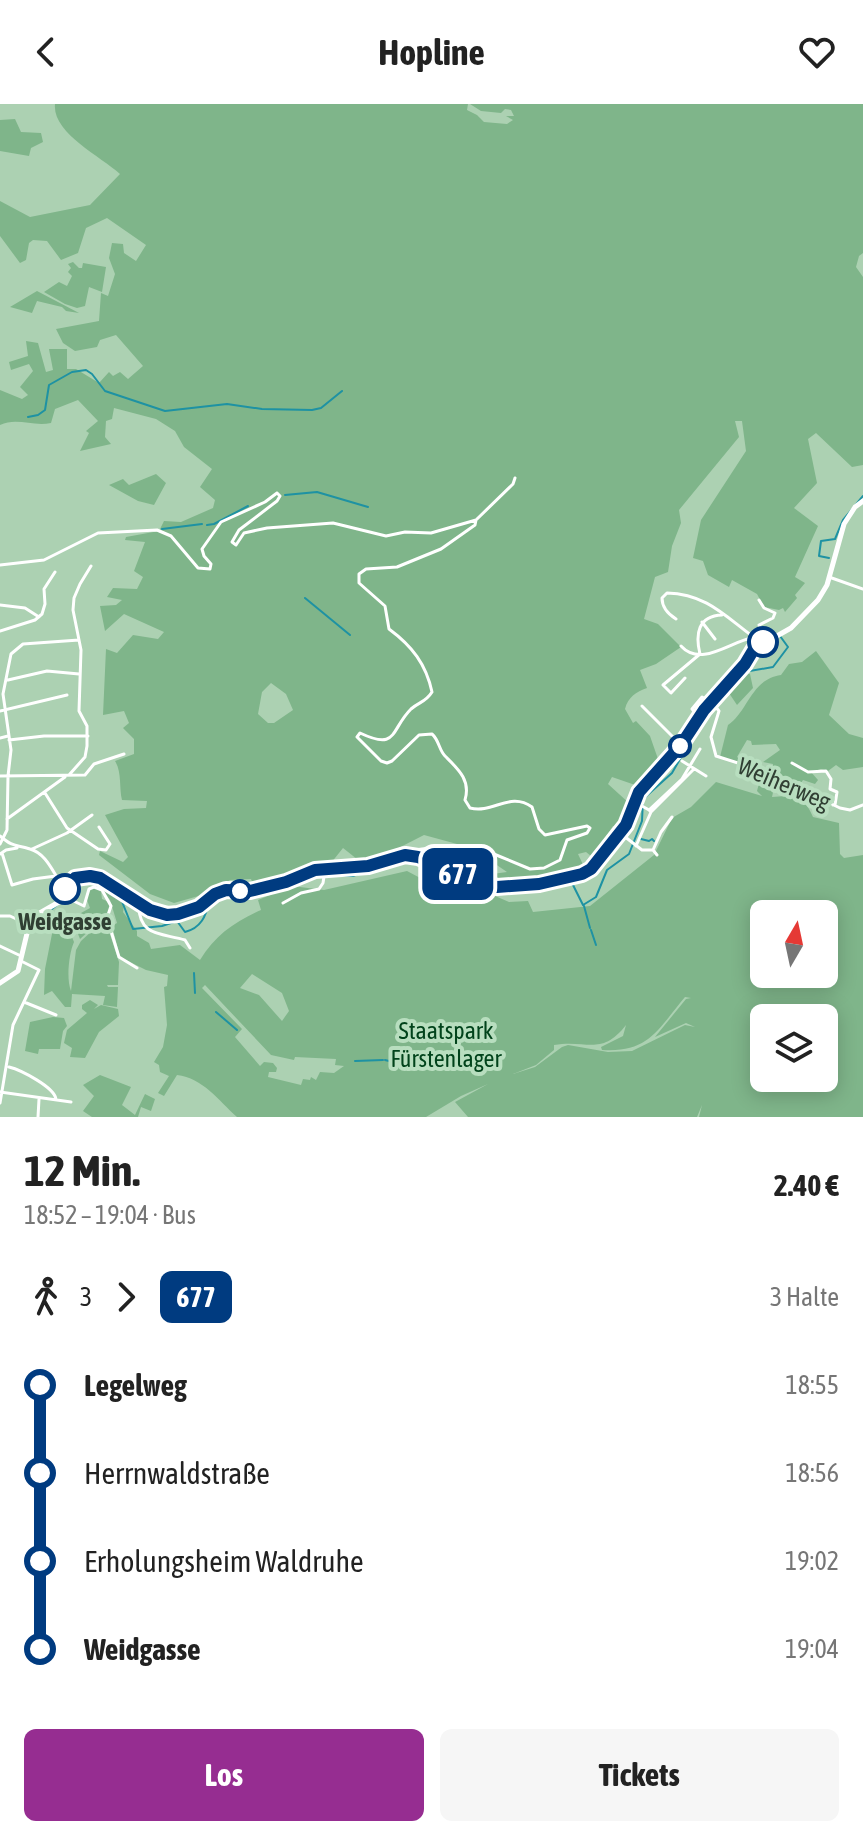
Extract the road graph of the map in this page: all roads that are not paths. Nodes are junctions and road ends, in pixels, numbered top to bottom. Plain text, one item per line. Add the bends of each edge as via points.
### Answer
1 (515, 478) dead end
2 (863, 501) edge
3 (476, 520) junction
4 (0, 565) edge
5 (91, 566) dead end
6 (55, 572) dead end
7 (829, 577) junction
8 (863, 589) edge
9 (759, 600) dead end
10 (0, 605) edge
11 (717, 612) junction
12 (39, 617) junction
13 (676, 619) dead end
14 (702, 622) junction
15 (0, 631) edge
16 (753, 638) junction
17 (715, 639) dead end
18 (768, 639) junction
19 (79, 640) junction
20 (762, 643) junction
21 (681, 646) dead end
22 (700, 654) junction
23 (79, 674) junction
24 (685, 678) dead end
25 (6, 680) junction
26 (2, 694) edge
27 (67, 695) dead end
28 (711, 702) junction
29 (642, 706) dead end
30 (2, 711) edge
31 (699, 717) junction
32 (88, 736) junction
33 (0, 738) edge
34 (9, 738) junction
35 (681, 745) junction
36 (700, 749) dead end
37 (124, 754) dead end
38 (682, 761) dead end
39 (792, 763) dead end
40 (692, 769) junction
41 (0, 776) edge
42 (8, 776) junction
43 (67, 776) junction
44 (706, 776) dead end
45 (45, 793) junction
46 (639, 804) junction
47 (833, 805) junction
48 (863, 805) edge
49 (650, 811) junction
50 (92, 815) dead end
51 (672, 817) dead end
52 (7, 819) junction
53 (99, 827) dead end
54 (70, 830) junction
55 (620, 833) junction
56 (2, 838) edge
57 (0, 844) edge
58 (634, 845) junction
59 (17, 848) junction
60 (32, 849) junction
61 (653, 850) junction
62 (1, 854) edge
63 (657, 855) dead end
64 (396, 857) junction
65 (324, 873) junction
66 (56, 876) junction
67 (64, 892) junction
68 (283, 903) dead end
69 (139, 904) junction
70 (0, 916) edge
71 (29, 925) junction
72 (0, 946) edge
73 (190, 948) dead end
74 (22, 959) junction
75 (137, 968) dead end
76 (0, 983) edge
77 (24, 1002) junction
78 (56, 1015) dead end
79 (7, 1066) junction
80 (0, 1074) edge
81 (6, 1075) junction
82 (1, 1092) edge
83 (39, 1099) junction
84 (56, 1099) junction
85 (71, 1102) dead end
86 (0, 1103) edge
87 (38, 1117) edge

1 - 3 street
2 - 7 main road via 841,532
3 - 4 street via 431,533 386,536 333,523 267,528 244,533 234,545 239,530 280,496 275,493 219,524 202,548 210,569 198,568 174,539 157,530 98,533 44,560
3 - 64 street via 441,549 397,567 359,574 359,583 385,606 388,627 419,659 431,687 429,698 413,708 388,738 357,736 387,763 419,735 432,734 466,780 469,807 486,810 520,801 532,807 545,835 590,829 567,840 560,860 541,869 489,852 448,846
5 - 19 street via 74,598
6 - 12 street via 44,589 45,609
7 - 8 street
7 - 18 main road via 818,600 799,620
9 - 18 street via 775,613 759,625
10 - 12 street via 25,608
11 - 13 street via 692,596 665,594 662,603
11 - 14 street
11 - 16 street
12 - 15 street
14 - 17 street
14 - 22 street via 697,633
16 - 20 street
16 - 22 street
18 - 20 main road
19 - 23 street
19 - 25 street via 19,645 10,657
20 - 28 main road
21 - 22 street
22 - 24 street via 663,685 671,693
23 - 25 street via 47,671
23 - 32 street via 79,711
25 - 26 street
26 - 30 street
27 - 30 street
28 - 31 main road
28 - 31 street via 702,697 692,709
28 - 47 street, Weiherweg via 719,711 711,737 716,756 763,771
29 - 35 street
30 - 34 street
31 - 35 main road
32 - 34 street
32 - 43 street via 85,757
33 - 34 street
34 - 42 street
35 - 46 main road via 639,792
36 - 40 street
37 - 43 street via 96,763 85,775
38 - 40 street
39 - 47 street via 808,772 828,773 830,789 837,792
40 - 44 street
40 - 49 street
41 - 42 street
42 - 43 street
42 - 52 street
43 - 45 street
45 - 52 street
45 - 54 street
46 - 49 street
46 - 55 main road
47 - 48 street, Weiherweg via 850,810
49 - 58 street
50 - 54 street
51 - 61 street
52 - 56 street
53 - 54 street via 110,844 106,850
54 - 60 street
55 - 58 street
55 - 64 main road via 588,871 530,885 487,885 414,856
56 - 57 street
56 - 59 street
58 - 61 street
59 - 60 street
59 - 62 street
60 - 66 street
61 - 63 street
62 - 66 street via 12,885
64 - 65 main road
65 - 68 street via 319,889
65 - 69 main road via 250,891 220,891 178,914 159,914
66 - 67 street
67 - 69 main road via 75,878 96,877
67 - 71 main road
67 - 75 street via 84,906 89,889 102,890 111,906 107,918 119,957
69 - 73 street via 147,928 185,940
70 - 71 street
71 - 74 main road
72 - 74 street
74 - 76 main road via 15,975
74 - 77 street via 39,969
77 - 78 street
77 - 79 street via 13,1025
79 - 81 street
79 - 84 street via 53,1091
80 - 81 street
81 - 82 street
82 - 83 street
82 - 86 street
83 - 84 street
83 - 87 street
84 - 85 street

